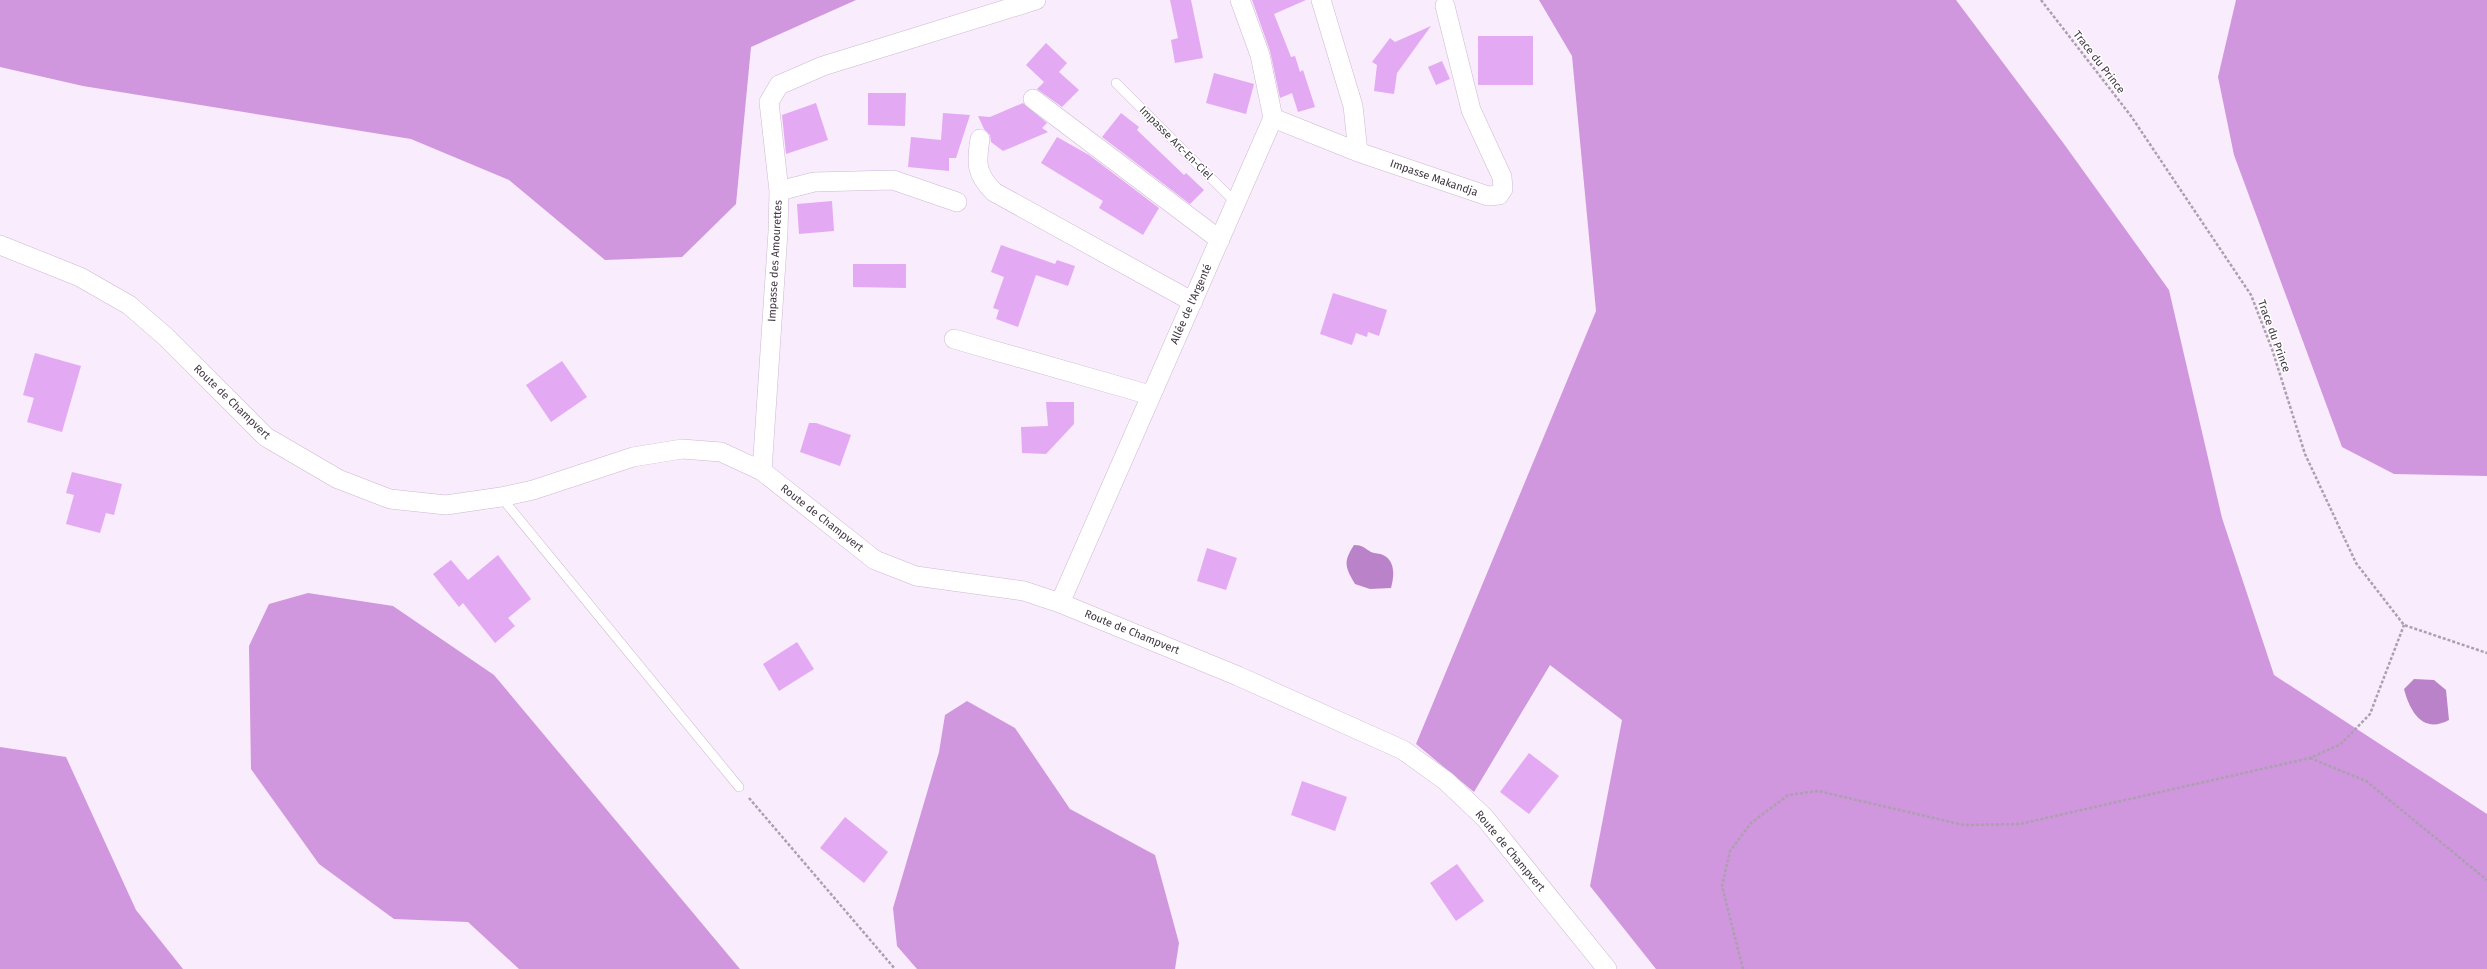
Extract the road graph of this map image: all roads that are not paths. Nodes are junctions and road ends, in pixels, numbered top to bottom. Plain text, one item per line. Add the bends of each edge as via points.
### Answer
1 (1036, 0) edge
2 (1240, 0) edge
3 (1322, 0) edge
4 (1445, 6) dead end
5 (1116, 83) dead end
6 (1033, 99) dead end
7 (1273, 118) junction
8 (980, 140) dead end
9 (1358, 152) junction
10 (778, 191) junction
11 (956, 202) dead end
12 (1236, 203) junction
13 (1220, 240) junction
14 (0, 245) edge
15 (1193, 302) junction
16 (954, 339) dead end
17 (1150, 395) junction
18 (762, 471) junction
19 (501, 497) junction
20 (1060, 603) junction
21 (739, 786) road end
22 (1607, 969) edge

1 - 10 street, Impasse des Amourettes via 823,66 779,85 769,102
2 - 7 street via 1260,55
3 - 9 street via 1353,106
4 - 9 street, Impasse Makandja via 1471,110 1502,177 1504,189 1499,195 1488,196
5 - 12 lane, Impasse Arc-En-Ciel
6 - 13 street
7 - 9 street, Impasse Makandja
7 - 12 street, Allée de l'Argenté
8 - 15 street via 976,160 982,179 994,192
10 - 11 street via 814,182 893,180
10 - 18 street, Impasse des Amourettes via 778,232
12 - 13 street, Allée de l'Argenté
13 - 15 street, Allée de l'Argenté
14 - 19 street, Route de Champvert via 80,277 128,305 166,337 266,437 338,479 390,499 446,505
15 - 17 street, Allée de l'Argenté
16 - 17 street
17 - 20 street, Allée de l'Argenté
18 - 19 street, Route de Champvert via 721,452 682,449 633,457 533,490
18 - 20 street, Route de Champvert via 875,560 916,576 1024,592
19 - 21 lane
20 - 22 street, Route de Champvert via 1238,676 1403,750 1446,781 1485,818

